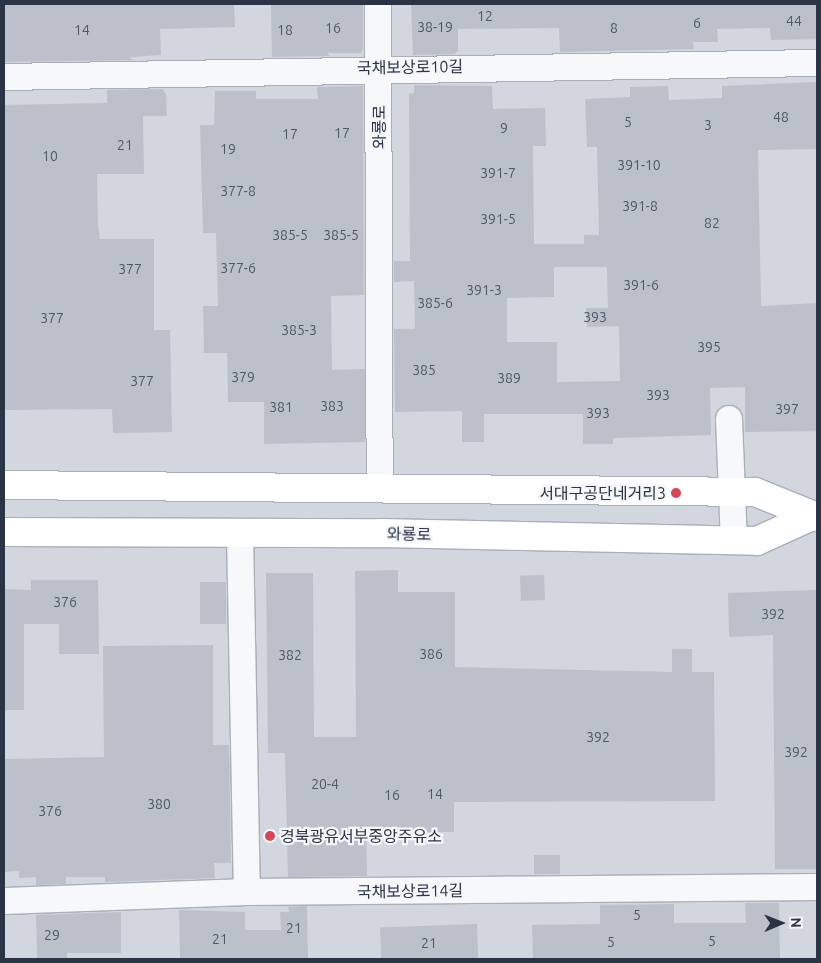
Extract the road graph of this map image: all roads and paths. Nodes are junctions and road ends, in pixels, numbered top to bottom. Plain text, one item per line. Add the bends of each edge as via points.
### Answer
1 (378, 4) edge
2 (817, 63) edge
3 (378, 68) junction
4 (4, 77) edge
5 (729, 419) dead end
6 (4, 485) edge
7 (380, 486) junction
8 (732, 492) junction
9 (814, 517) edge
10 (4, 532) edge
11 (240, 534) junction
12 (734, 541) junction
13 (817, 886) edge
14 (247, 892) junction
15 (4, 901) edge

1 - 3 street, 와룡로
2 - 3 street, 국채보상로10길
3 - 4 street, 국채보상로10길
3 - 7 street, 와룡로
5 - 8 street
6 - 7 main road, 와룡로
7 - 8 main road, 와룡로
8 - 9 main road, 와룡로 via 755,492
8 - 12 street
9 - 12 main road, 와룡로 via 758,541
10 - 11 main road, 와룡로
11 - 12 main road, 와룡로
11 - 14 street
13 - 14 street, 국채보상로14길
14 - 15 street, 국채보상로14길

